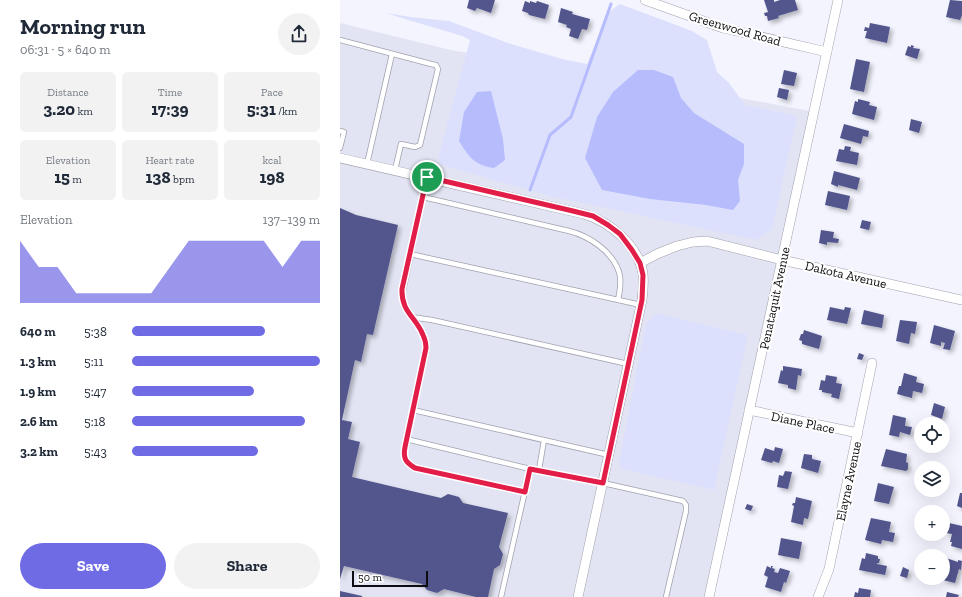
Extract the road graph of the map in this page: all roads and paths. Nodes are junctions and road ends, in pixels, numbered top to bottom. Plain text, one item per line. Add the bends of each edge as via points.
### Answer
1 (645, 0) edge
2 (838, 0) edge
3 (340, 40) edge
4 (827, 52) junction
5 (392, 54) junction
6 (340, 131) edge
7 (340, 148) edge
8 (340, 158) edge
9 (367, 164) junction
10 (395, 170) junction
11 (427, 177) junction
12 (423, 197) junction
13 (410, 254) junction
14 (782, 260) junction
15 (640, 263) junction
16 (618, 300) junction
17 (962, 300) edge
18 (641, 305) junction
19 (411, 317) junction
20 (872, 363) dead end
21 (628, 364) junction
22 (413, 410) junction
23 (749, 410) junction
24 (858, 433) junction
25 (406, 439) junction
26 (544, 440) junction
27 (609, 455) junction
28 (530, 469) junction
29 (539, 470) junction
30 (603, 483) junction
31 (525, 492) junction
32 (501, 597) edge
33 (578, 597) edge
34 (666, 597) edge
35 (709, 597) edge
36 (818, 597) edge

1 - 4 street, Greenwood Road via 723,28
2 - 4 street, Penataquit Avenue
3 - 5 lane
4 - 14 street, Penataquit Avenue
5 - 9 lane
5 - 10 lane via 431,64 438,69 420,145 415,147 401,144
6 - 7 lane via 344,132
8 - 9 street
9 - 10 street
10 - 11 street
11 - 12 lane
11 - 15 street via 593,216 620,234
12 - 13 lane
12 - 16 lane via 569,231 589,239 612,259 619,272 621,285
13 - 16 lane
13 - 19 lane via 402,296 404,306
14 - 15 street, Dakota Avenue via 700,241 667,249
14 - 17 street, Dakota Avenue
14 - 23 street, Penataquit Avenue
15 - 18 street via 643,275
16 - 18 lane
18 - 21 street
19 - 21 lane
19 - 22 lane via 423,334 426,348
20 - 24 street, Elayne Avenue
21 - 27 street
22 - 25 lane
22 - 26 lane
23 - 24 street, Diane Place
23 - 35 street, Penataquit Avenue
24 - 36 street, Elayne Avenue via 829,569
25 - 28 lane
25 - 31 lane via 404,459 415,468
26 - 27 lane
26 - 29 lane
27 - 30 street
28 - 29 lane
28 - 31 lane
29 - 30 lane
30 - 33 street
30 - 34 lane via 683,501 686,505
31 - 32 lane

